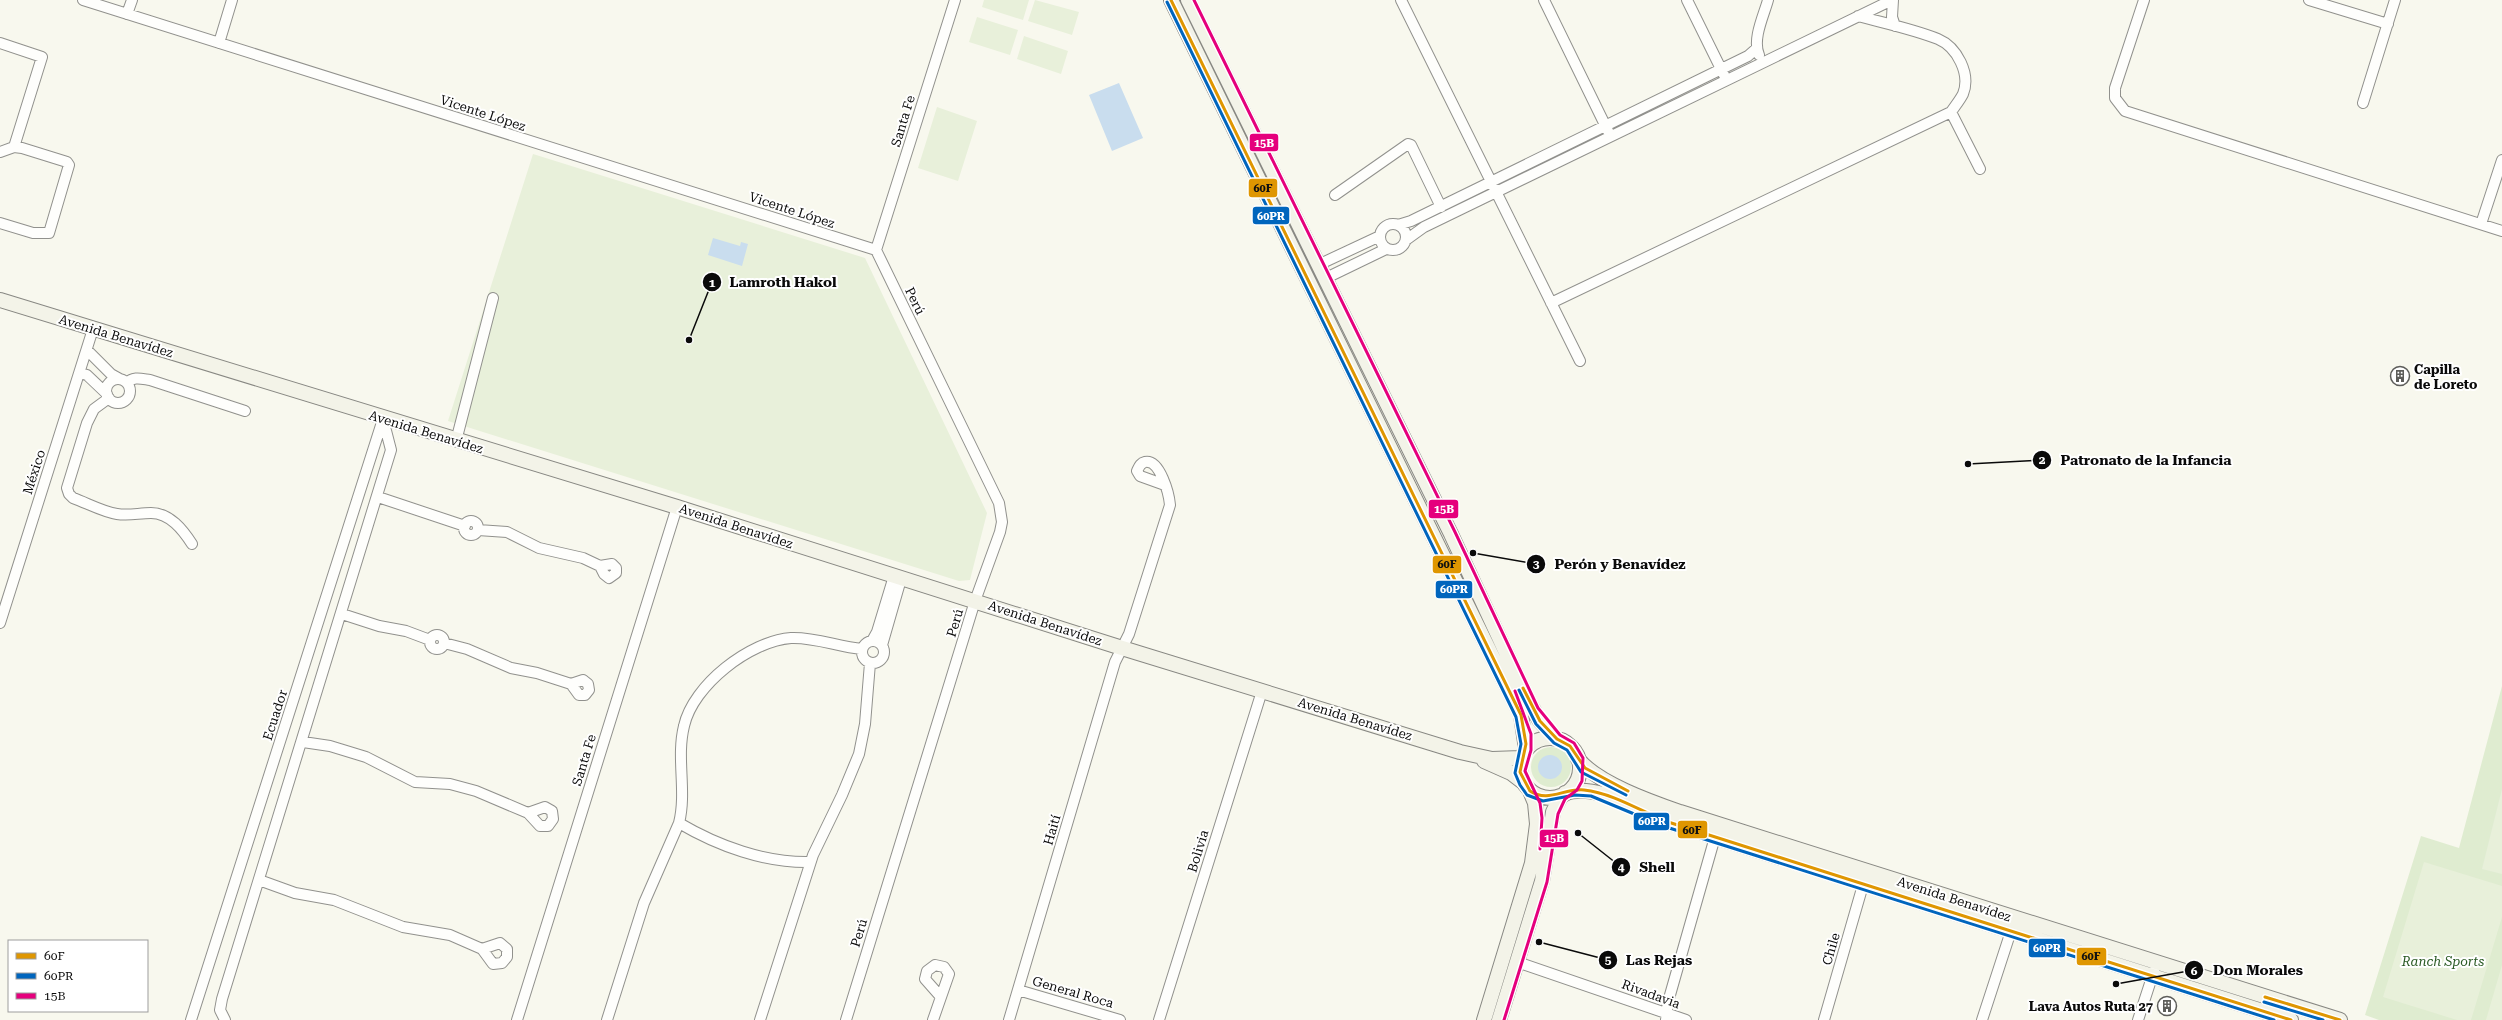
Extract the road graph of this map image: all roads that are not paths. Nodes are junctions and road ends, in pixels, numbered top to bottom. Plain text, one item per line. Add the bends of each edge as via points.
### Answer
1 (83, 0) edge
2 (132, 0) edge
3 (232, 0) edge
4 (954, 0) edge
5 (1173, 0) edge
6 (1188, 0) edge
7 (1401, 0) edge
8 (1544, 0) edge
9 (1687, 0) edge
10 (1768, 0) edge
11 (1893, 0) edge
12 (2144, 0) edge
13 (2309, 0) edge
14 (2395, 0) edge
15 (127, 14) junction
16 (1858, 16) junction
17 (2388, 24) junction
18 (1895, 26) junction
19 (0, 43) edge
20 (219, 43) junction
21 (1756, 49) junction
22 (1762, 62) junction
23 (1721, 70) junction
24 (1726, 81) junction
25 (2363, 104) dead end
26 (1951, 112) junction
27 (1605, 126) junction
28 (1610, 137) junction
29 (14, 147) junction
30 (0, 152) edge
31 (2502, 160) edge
32 (1980, 169) dead end
33 (1491, 182) junction
34 (1497, 192) junction
35 (1335, 195) dead end
36 (1441, 207) junction
37 (0, 223) edge
38 (2481, 224) junction
39 (1398, 225) junction
40 (2502, 230) edge
41 (1380, 236) junction
42 (1406, 240) junction
43 (1386, 249) junction
44 (876, 250) junction
45 (1318, 265) junction
46 (1324, 279) junction
47 (493, 298) dead end
48 (0, 300) edge
49 (1551, 303) junction
50 (93, 329) junction
51 (87, 350) junction
52 (1580, 362) dead end
53 (80, 373) junction
54 (123, 381) junction
55 (108, 396) junction
56 (245, 411) dead end
57 (383, 419) junction
58 (456, 441) junction
59 (1165, 485) dead end
60 (378, 497) junction
61 (677, 507) junction
62 (192, 544) dead end
63 (600, 566) dead end
64 (897, 577) junction
65 (975, 601) junction
66 (342, 614) junction
67 (0, 623) edge
68 (872, 641) junction
69 (882, 645) junction
70 (1122, 648) junction
71 (862, 649) junction
72 (870, 663) junction
73 (571, 684) dead end
74 (1262, 691) junction
75 (1556, 739) junction
76 (303, 742) junction
77 (1524, 754) junction
78 (1471, 755) junction
79 (1578, 759) junction
80 (1527, 787) junction
81 (1563, 794) junction
82 (528, 813) dead end
83 (679, 823) junction
84 (1715, 838) junction
85 (810, 862) junction
86 (259, 880) junction
87 (1864, 885) junction
88 (2011, 931) junction
89 (482, 949) dead end
90 (1517, 962) junction
91 (2154, 969) junction
92 (1018, 990) junction
93 (940, 996) dead end
94 (1666, 1016) edge
95 (191, 1020) edge
96 (225, 1020) edge
97 (517, 1020) edge
98 (607, 1020) edge
99 (760, 1020) edge
100 (846, 1020) edge
101 (933, 1020) edge
102 (1009, 1020) edge
103 (1120, 1020) edge
104 (1159, 1020) edge
105 (1484, 1020) edge
106 (1499, 1020) edge
107 (1686, 1020) edge
108 (1824, 1020) edge
109 (1982, 1020) edge
110 (2138, 1020) edge
111 (2292, 1020) edge
112 (2340, 1020) edge

1 - 15 street, Vicente López
2 - 15 street
3 - 20 street
4 - 44 street, Santa Fe
5 - 77 main road via 1521,715
6 - 45 main road
7 - 33 street
8 - 27 street
9 - 23 street
10 - 21 street
11 - 16 street
11 - 18 street via 1891,10
12 - 38 street via 2115,88 2115,98 2125,111
13 - 17 street
14 - 17 street
15 - 20 street, Vicente López
16 - 18 street
16 - 22 street
17 - 25 street
18 - 26 street via 1940,40 1953,50 1962,64 1965,79 1963,92
19 - 29 street via 42,57
20 - 44 street, Vicente López
21 - 22 street
21 - 23 street
22 - 24 street
23 - 24 street
23 - 27 street
24 - 28 street
26 - 32 street
26 - 49 street
27 - 28 street
27 - 33 street
28 - 34 street
29 - 30 street
29 - 37 street via 67,162 69,168 49,233 33,233
31 - 38 street
33 - 34 street
33 - 36 street
34 - 42 street via 1424,226
34 - 49 street
35 - 36 street via 1408,144 1411,145
36 - 39 street
38 - 40 street
39 - 41 street via 1386,226
39 - 42 street via 1405,231
41 - 43 street via 1380,242
41 - 45 street
42 - 43 street via 1398,250
43 - 46 street
44 - 65 street, Perú via 999,503 1002,522 1000,532
45 - 46 main road
46 - 75 main road via 1451,534 1534,711
47 - 58 street
48 - 50 main road, Avenida Benavídez
49 - 52 street
50 - 51 street, México
50 - 57 main road, Avenida Benavídez
51 - 53 street, México
51 - 54 street via 111,374
53 - 55 street via 88,375
53 - 67 street, México
54 - 55 street via 109,383
54 - 55 street via 130,390 126,400 115,402
54 - 56 street via 139,378 150,380
55 - 62 street via 94,409 87,423 68,488 69,494 73,498 115,514 130,516 152,513 163,516 176,523
57 - 58 main road, Avenida Benavídez
57 - 60 street via 391,450
57 - 95 street, Ecuador
58 - 61 main road, Avenida Benavídez
59 - 70 street, Haití via 1170,505 1129,634
60 - 63 street via 464,526 470,535 476,534 478,530 507,532 539,548 583,558
60 - 66 street
61 - 64 main road, Avenida Benavídez
61 - 97 street, Santa Fe
64 - 65 main road, Avenida Benavídez
64 - 68 street
64 - 69 street
65 - 70 main road, Avenida Benavídez
65 - 100 street, Perú
66 - 73 street via 430,640 435,649 439,649 444,643 467,649 511,668 532,671
66 - 76 street
68 - 69 street
68 - 71 street
69 - 72 street via 882,659 877,663
70 - 74 main road, Avenida Benavídez
70 - 92 street, Haití via 1115,662
71 - 72 street via 863,656
71 - 83 street via 810,639 790,638 773,642 736,660 715,677 693,705 683,727 680,752 682,811
72 - 85 street via 865,724 859,754
74 - 78 main road, Avenida Benavídez
74 - 104 street, Bolivia
75 - 77 main road via 1540,740
75 - 79 main road via 1570,746
76 - 82 street via 330,746 366,757 415,782 462,786
76 - 86 street
77 - 78 main road, Avenida Benavídez via 1508,759
77 - 80 main road via 1520,771
78 - 80 main road, Avenida Benavídez via 1511,773
79 - 81 main road via 1578,779
79 - 91 main road, Avenida Benavídez via 1594,774 1651,802
80 - 81 main road via 1545,797
80 - 105 main road via 1535,803 1537,824 1533,856
81 - 84 main road, Avenida Benavídez via 1576,790 1593,792
81 - 90 main road via 1553,812 1542,881
83 - 85 street via 715,842 740,850 769,858
83 - 98 street via 644,902
84 - 87 main road, Avenida Benavídez
84 - 94 street
85 - 99 street
86 - 89 street via 295,893 334,900 403,927 450,935
86 - 96 street via 222,999 220,1010
87 - 88 main road, Avenida Benavídez
87 - 108 street, Chile
88 - 91 main road, Avenida Benavídez
88 - 109 street
90 - 94 street, Rivadavia
90 - 106 main road
91 - 110 street
91 - 111 main road, Avenida Benavídez
91 - 112 main road, Avenida Benavídez
92 - 102 street, Haití
92 - 103 street, General Roca
93 - 101 street
94 - 107 street, Rivadavia

